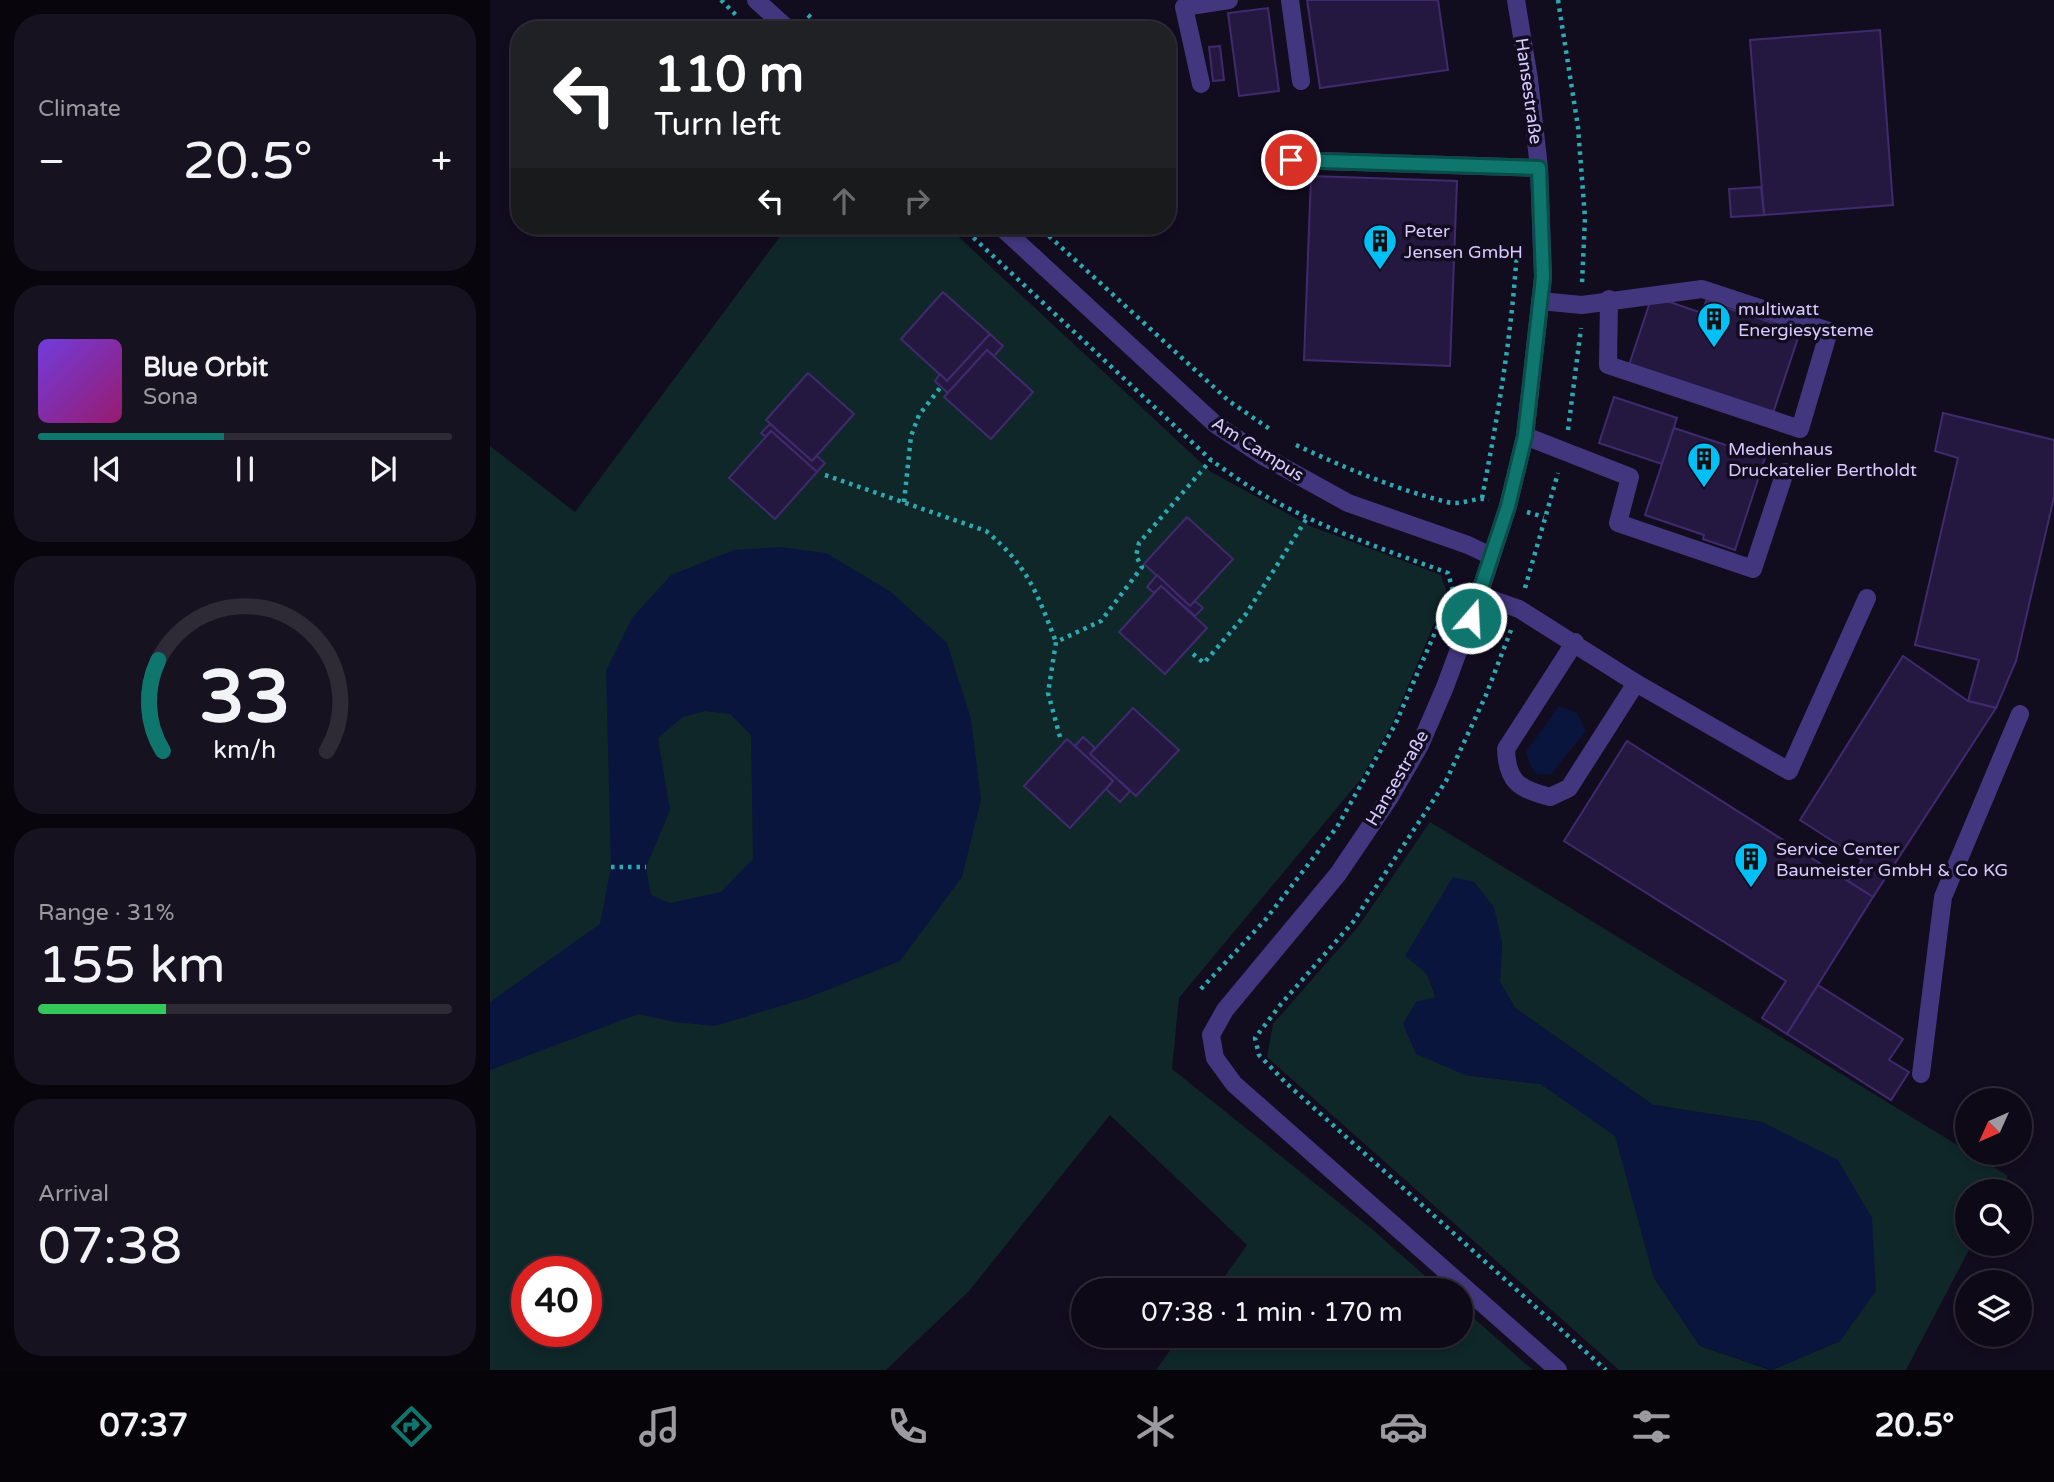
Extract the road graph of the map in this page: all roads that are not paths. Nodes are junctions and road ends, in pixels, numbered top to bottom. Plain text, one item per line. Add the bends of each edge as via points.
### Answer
1 (756, 0) edge
2 (1229, 0) edge
3 (1290, 0) edge
4 (1516, 0) edge
5 (779, 21) edge
6 (1301, 81) dead end
7 (1201, 84) dead end
8 (1291, 160) dead end
9 (1539, 168) junction
10 (1010, 235) edge
11 (1609, 299) junction
12 (1540, 301) junction
13 (1525, 436) junction
14 (1785, 472) dead end
15 (1491, 556) junction
16 (1479, 595) junction
17 (1867, 598) dead end
18 (1575, 642) junction
19 (1636, 683) junction
20 (2020, 714) dead end
21 (1921, 1074) dead end
22 (1558, 1370) edge

1 - 5 street
2 - 7 street via 1184,6
3 - 6 street
4 - 9 street, Hansestraße
8 - 9 street
9 - 12 street, Hansestraße
10 - 15 street, Am Campus via 1224,430 1348,503
11 - 11 street via 1702,289 1829,331 1800,429 1608,365
11 - 12 street via 1582,305
12 - 13 street, Hansestraße
13 - 14 street via 1630,477 1618,523 1753,569
13 - 15 street, Hansestraße
15 - 16 street, Hansestraße
16 - 18 street via 1519,609
16 - 22 street, Hansestraße via 1420,745 1390,797 1339,874 1225,1010 1211,1035 1215,1058 1234,1084
17 - 19 street via 1789,771
18 - 19 street
18 - 19 street via 1506,749 1512,779 1529,791 1549,797 1569,788
20 - 21 street via 1943,897

